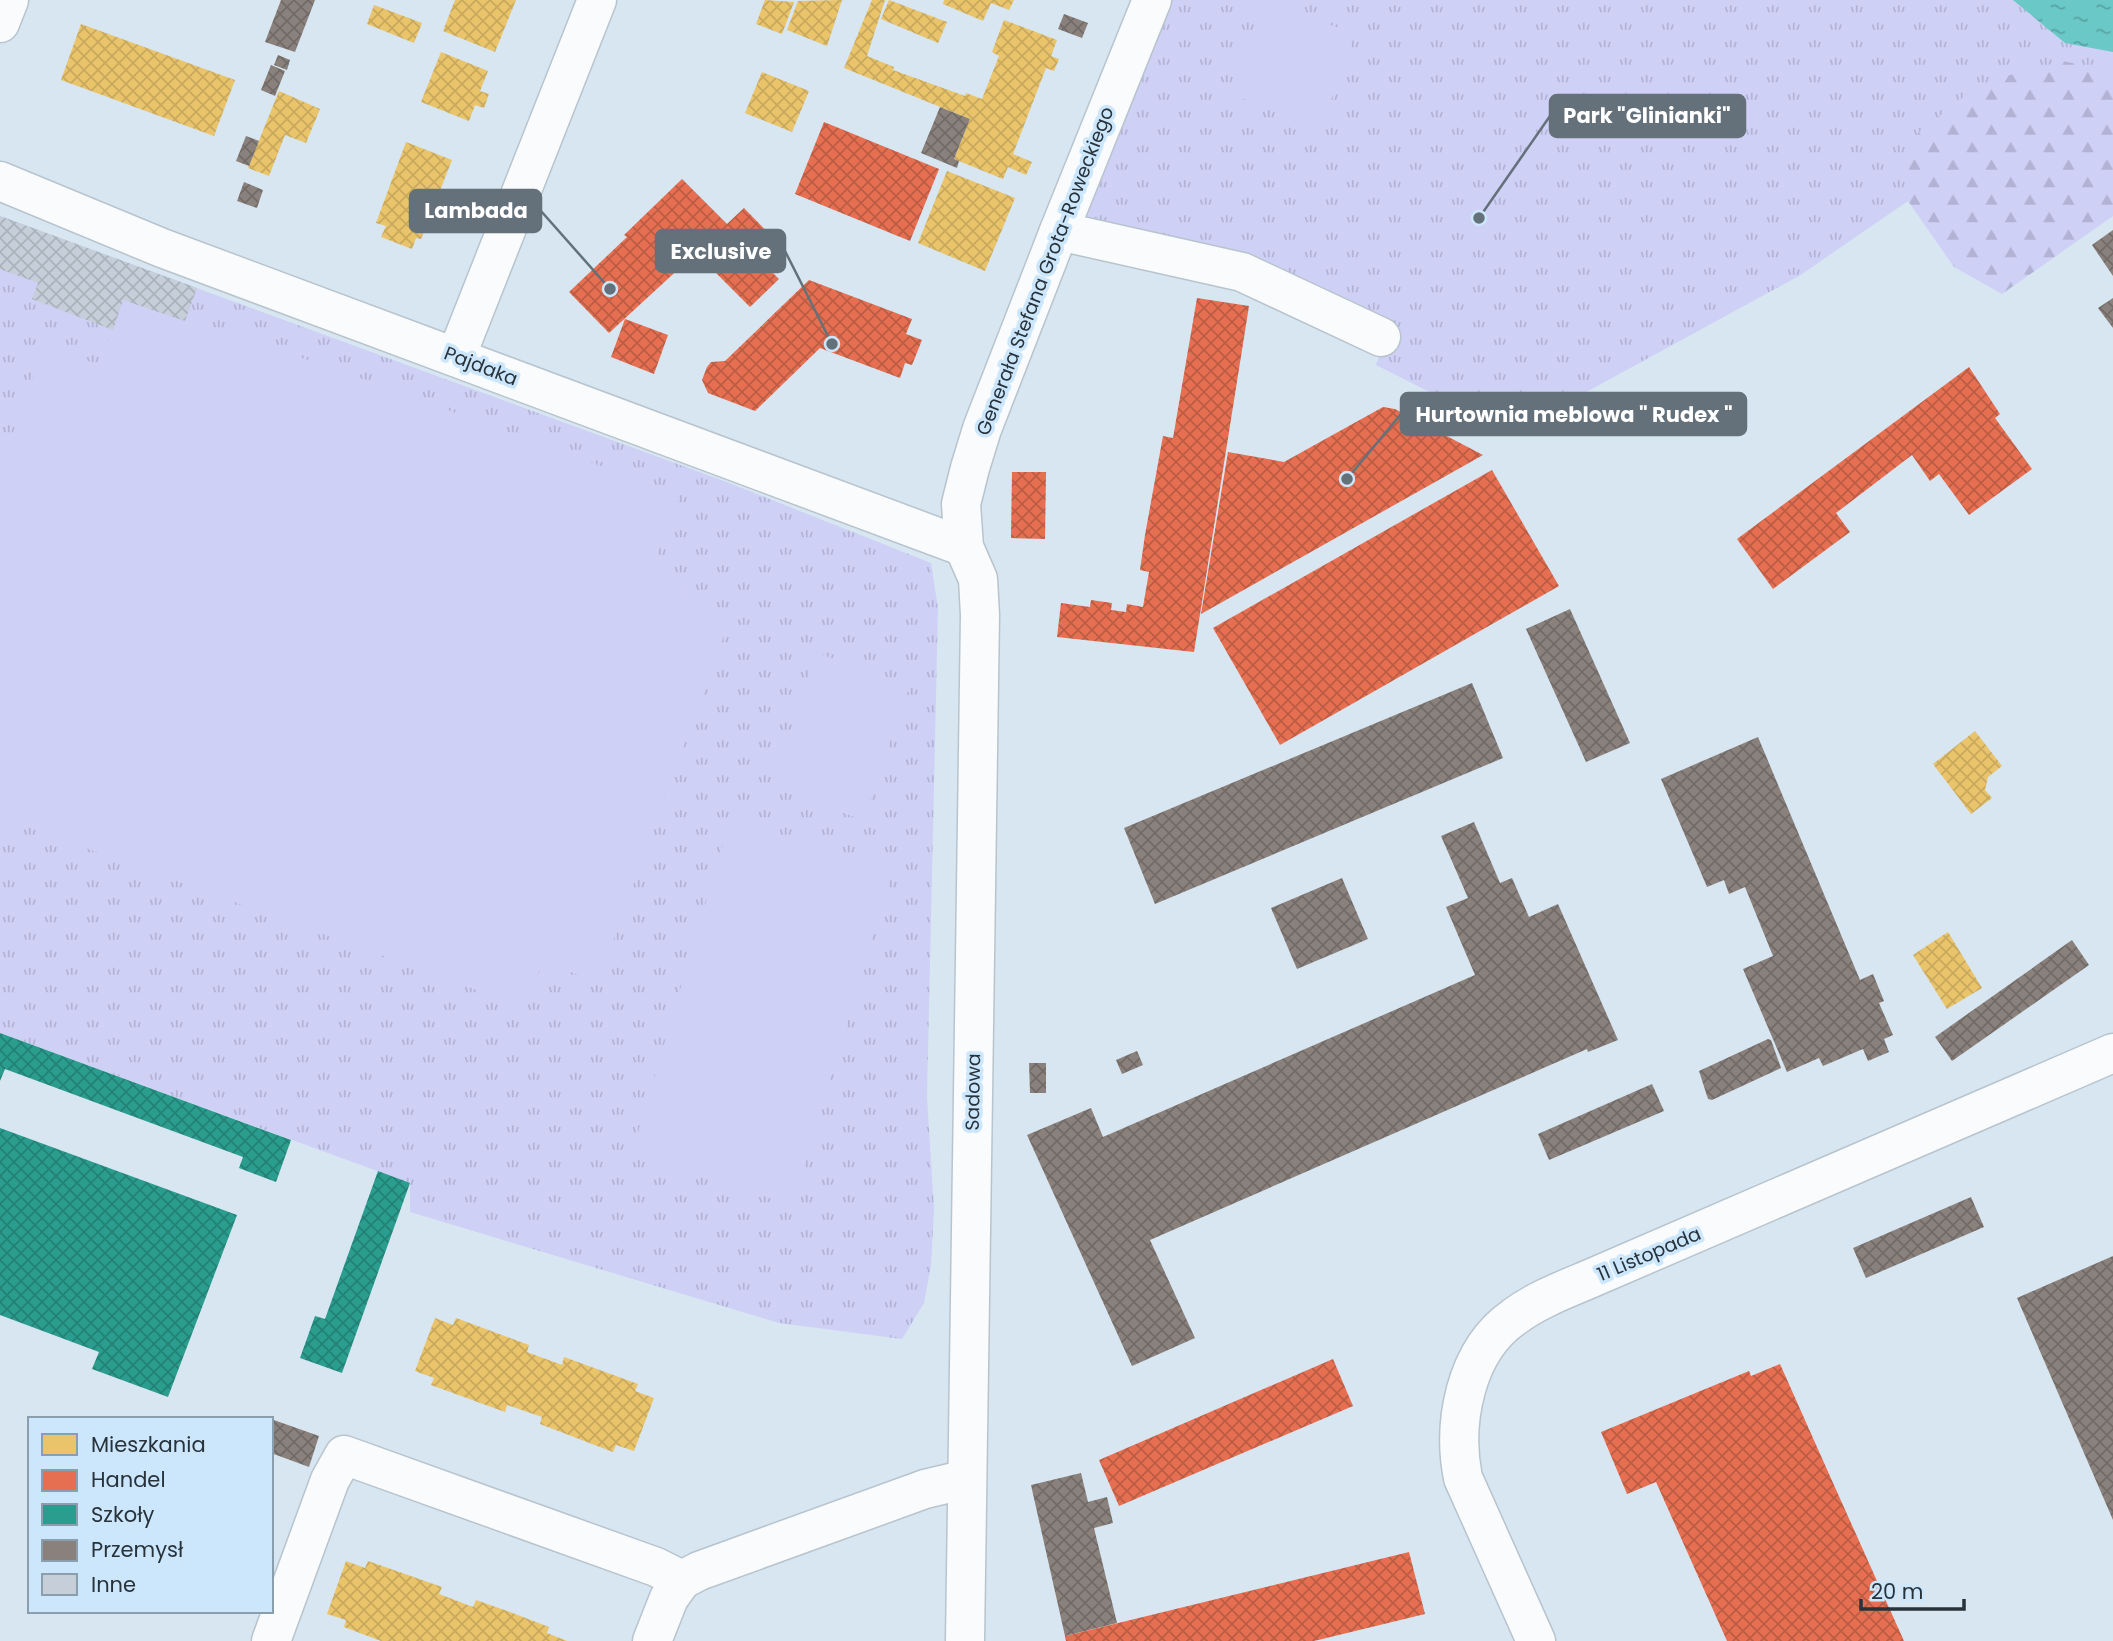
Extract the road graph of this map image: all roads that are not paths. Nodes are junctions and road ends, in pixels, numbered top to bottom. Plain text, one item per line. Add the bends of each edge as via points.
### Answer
1 (9, 0) edge
2 (597, 0) edge
3 (1152, 0) edge
4 (0, 23) edge
5 (0, 181) edge
6 (1059, 231) junction
7 (1381, 337) dead end
8 (456, 357) junction
9 (964, 547) junction
10 (2113, 1053) edge
11 (967, 1479) junction
12 (682, 1580) junction
13 (271, 1641) edge
14 (652, 1641) edge
15 (965, 1641) edge
16 (1536, 1641) edge

1 - 4 street
2 - 8 street
3 - 6 street, Generała Stefana Grota-Roweckiego
5 - 8 street, Pajdaka via 162,248
6 - 7 street via 1242,272
6 - 9 street, Generała Stefana Grota-Roweckiego via 982,429 961,504
8 - 9 street, Pajdaka
9 - 11 street, Sadowa via 978,579 980,615
10 - 16 street, 11 Listopada via 1601,1274 1538,1303 1500,1328 1468,1382 1459,1426 1461,1465
11 - 12 street via 925,1489
11 - 15 street, Sadowa
12 - 13 street via 344,1455 330,1480
12 - 14 street via 669,1598

